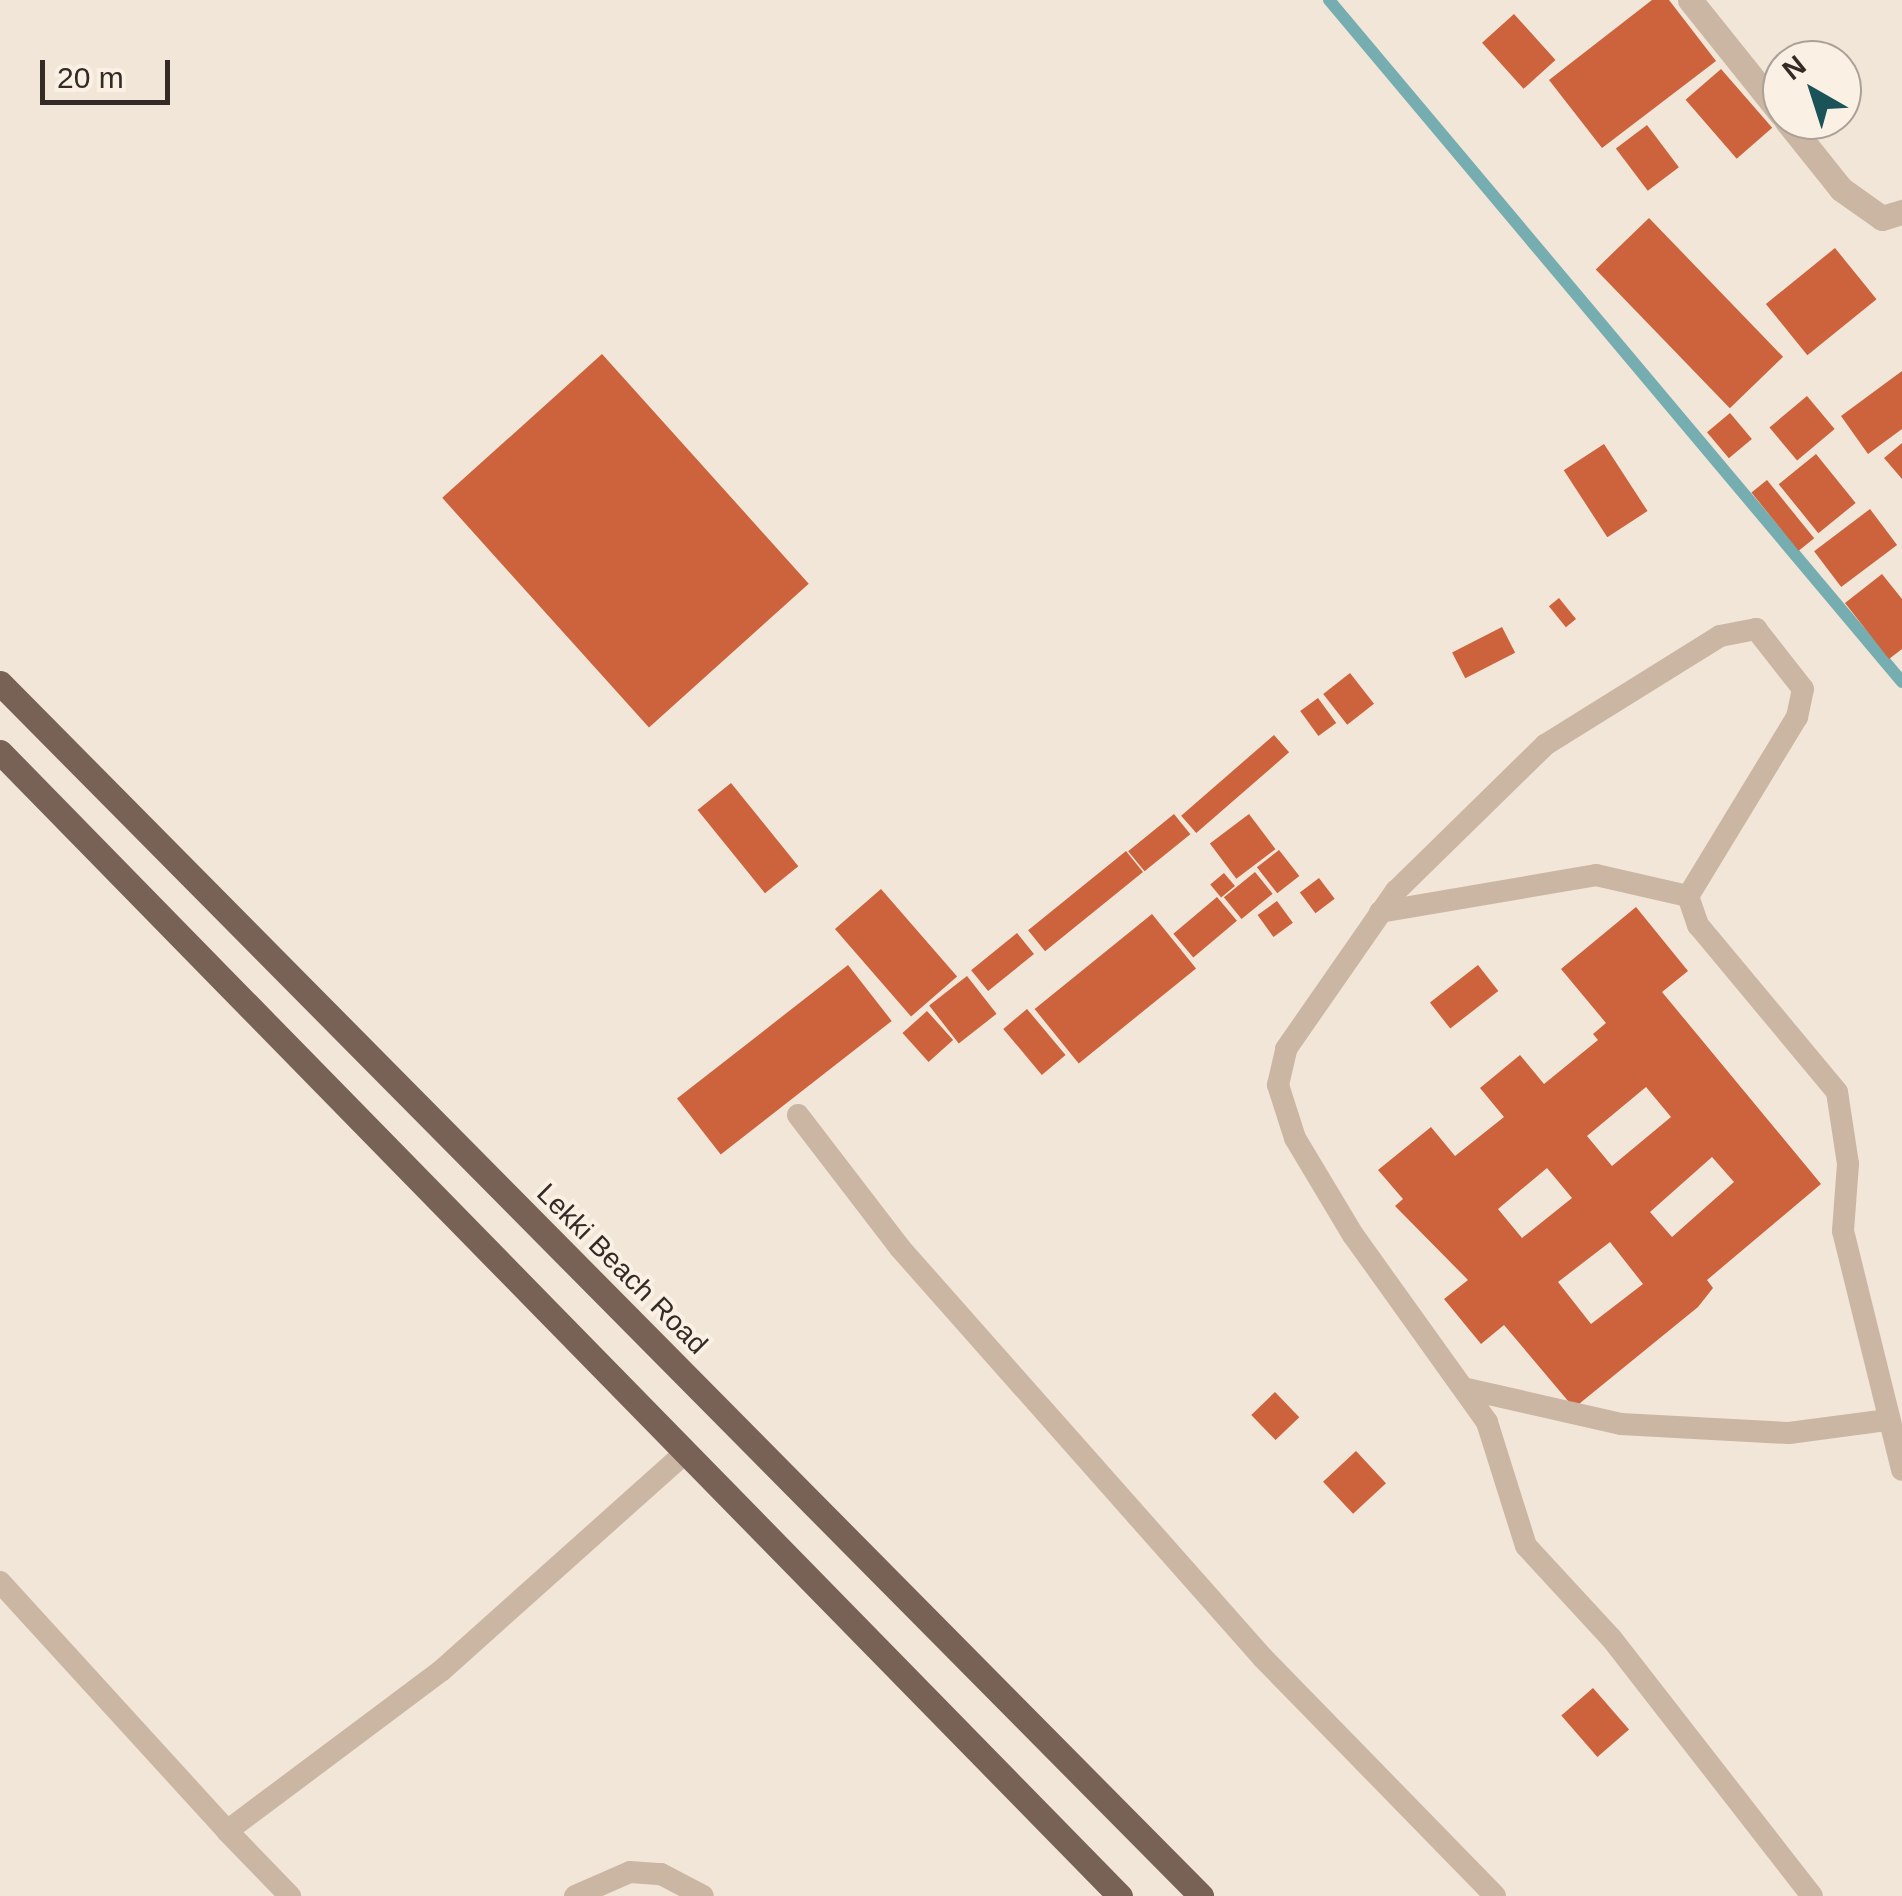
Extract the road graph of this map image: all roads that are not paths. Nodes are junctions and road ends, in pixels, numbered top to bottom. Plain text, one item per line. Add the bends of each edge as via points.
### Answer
1 (1690, 0) edge
2 (1762, 90) edge
3 (1801, 140) edge
4 (1902, 212) edge
5 (0, 683) edge
6 (0, 752) edge
7 (1688, 896) junction
8 (1380, 912) junction
9 (798, 1115) dead end
10 (1467, 1390) junction
11 (1886, 1420) junction
12 (686, 1452) junction
13 (1902, 1470) edge
14 (0, 1582) edge
15 (227, 1830) junction
16 (290, 1896) edge
17 (575, 1896) edge
18 (702, 1896) edge
19 (1120, 1896) edge
20 (1201, 1896) edge
21 (1494, 1896) edge
22 (1812, 1896) edge

1 - 2 street
3 - 4 street via 1840,189 1882,218
5 - 20 main road, Lekki Beach Road
6 - 12 main road
7 - 8 lane via 1596,875
7 - 8 lane via 1796,718 1803,689 1756,629 1720,636 1545,745
7 - 11 lane via 1698,924 1837,1092 1848,1164 1844,1231
8 - 10 lane via 1286,1049 1278,1085 1294,1138 1353,1236
9 - 21 lane via 900,1248 1263,1658
10 - 11 lane via 1621,1424 1789,1433
10 - 22 lane via 1526,1546 1612,1638
11 - 13 lane
12 - 15 lane via 441,1671
12 - 19 main road
14 - 15 lane
15 - 16 lane
17 - 18 lane via 630,1872 661,1874

